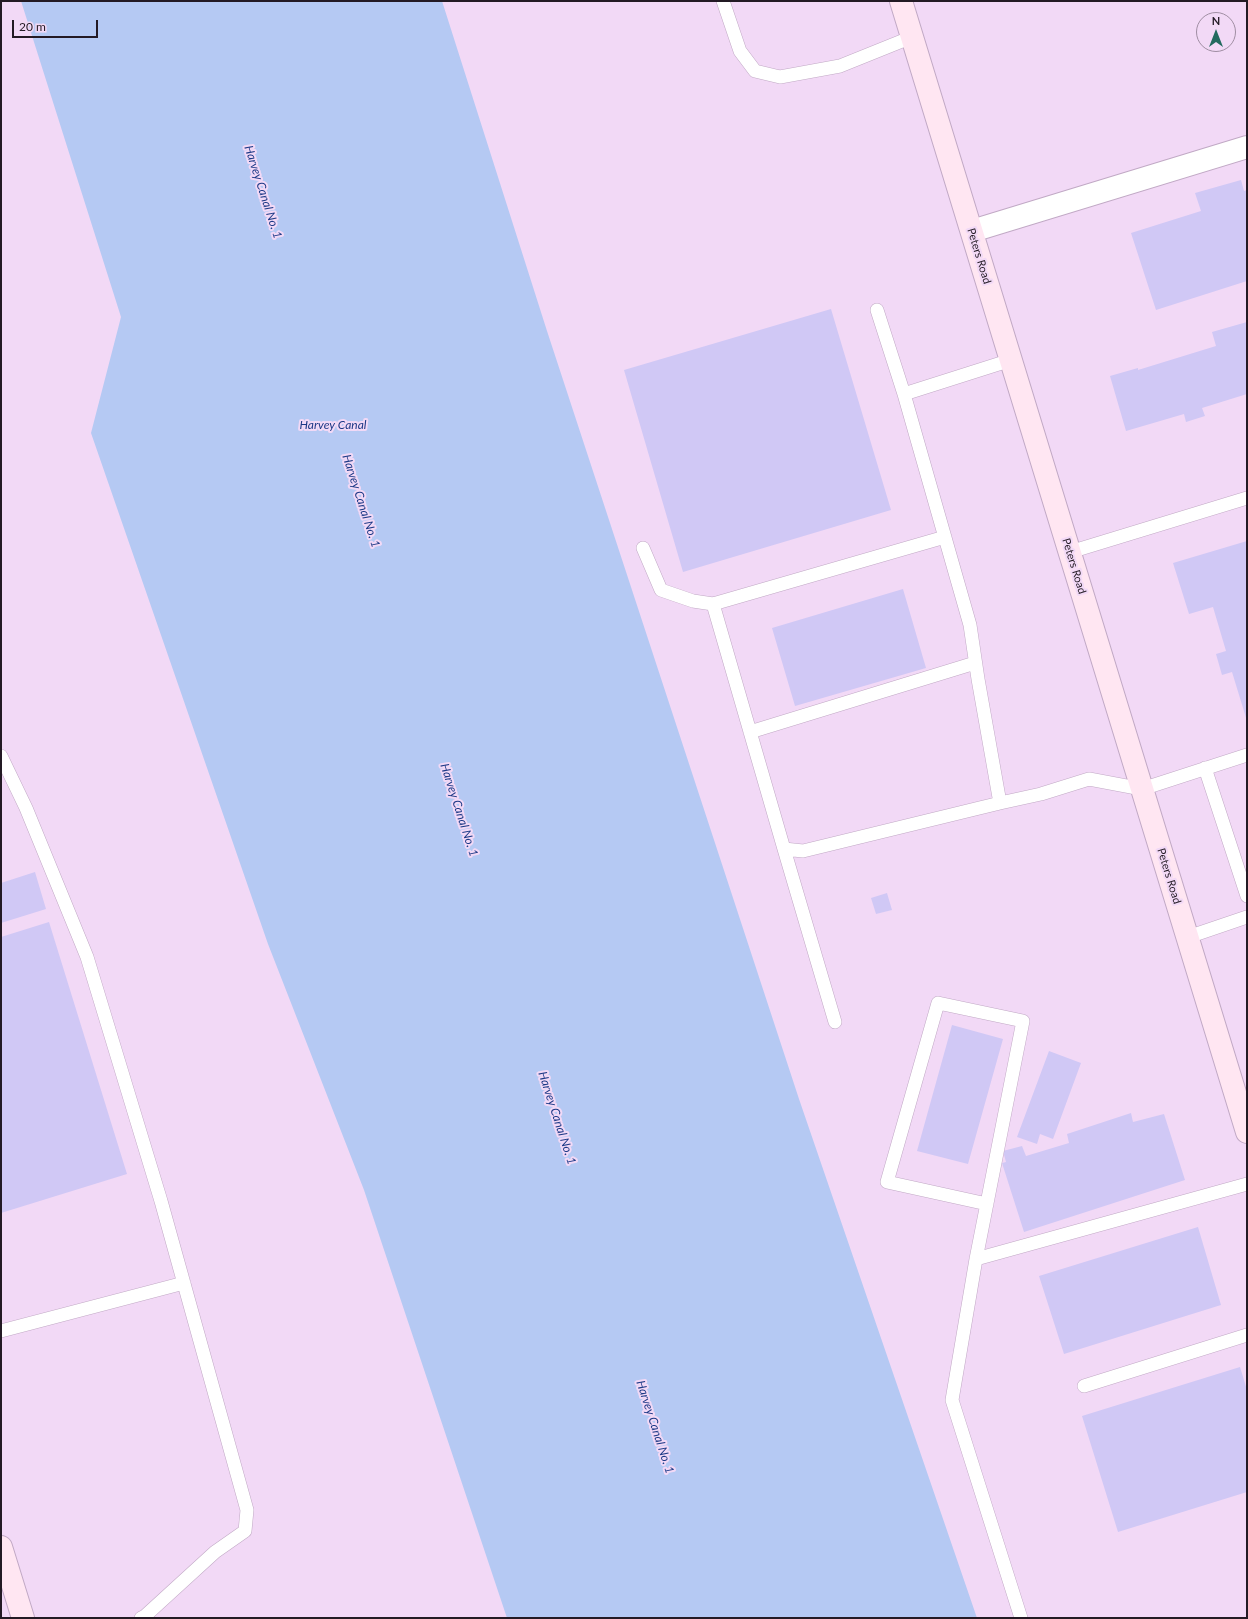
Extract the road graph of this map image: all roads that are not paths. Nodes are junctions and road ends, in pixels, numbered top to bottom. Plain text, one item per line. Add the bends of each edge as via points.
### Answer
1 (723, 1) edge
2 (901, 1) edge
3 (912, 37) junction
4 (1247, 147) edge
5 (972, 231) junction
6 (877, 310) dead end
7 (1011, 360) junction
8 (904, 394) junction
9 (1247, 498) edge
10 (945, 537) junction
11 (644, 548) dead end
12 (1070, 552) junction
13 (712, 604) junction
14 (975, 663) junction
15 (750, 732) junction
16 (1247, 755) edge
17 (1, 756) edge
18 (1205, 768) junction
19 (1142, 789) junction
20 (1000, 803) junction
21 (784, 849) junction
22 (1247, 896) edge
23 (1247, 917) edge
24 (1188, 937) junction
25 (835, 1022) dead end
26 (1247, 1132) edge
27 (1247, 1184) edge
28 (987, 1204) junction
29 (976, 1260) junction
30 (184, 1283) junction
31 (1, 1331) edge
32 (1247, 1334) edge
33 (1084, 1386) dead end
34 (1, 1547) edge
35 (23, 1618) edge
36 (141, 1618) edge
37 (1021, 1618) edge

1 - 3 lane via 740,51 755,71 780,76 840,66
2 - 3 main road, Peters Road
3 - 5 main road, Peters Road
4 - 5 street
5 - 7 main road, Peters Road
6 - 8 lane
7 - 8 lane
7 - 12 main road, Peters Road
8 - 10 lane
9 - 12 lane
10 - 13 lane
10 - 14 lane via 970,625
11 - 13 lane via 661,590 693,601
12 - 19 main road, Peters Road
13 - 15 lane
14 - 15 lane
14 - 20 lane
15 - 21 lane
16 - 18 lane
17 - 30 lane via 26,808 87,957
18 - 19 lane
18 - 22 lane
19 - 20 lane via 1089,779
19 - 24 main road, Peters Road
20 - 21 lane via 803,851
21 - 25 lane
23 - 24 lane
24 - 26 main road, Peters Road
27 - 29 lane
28 - 28 lane via 1023,1021 938,1003 887,1182
28 - 29 lane
29 - 37 lane via 952,1400
30 - 31 lane
30 - 36 lane via 247,1510 245,1531 215,1552
32 - 33 lane
34 - 35 main road

